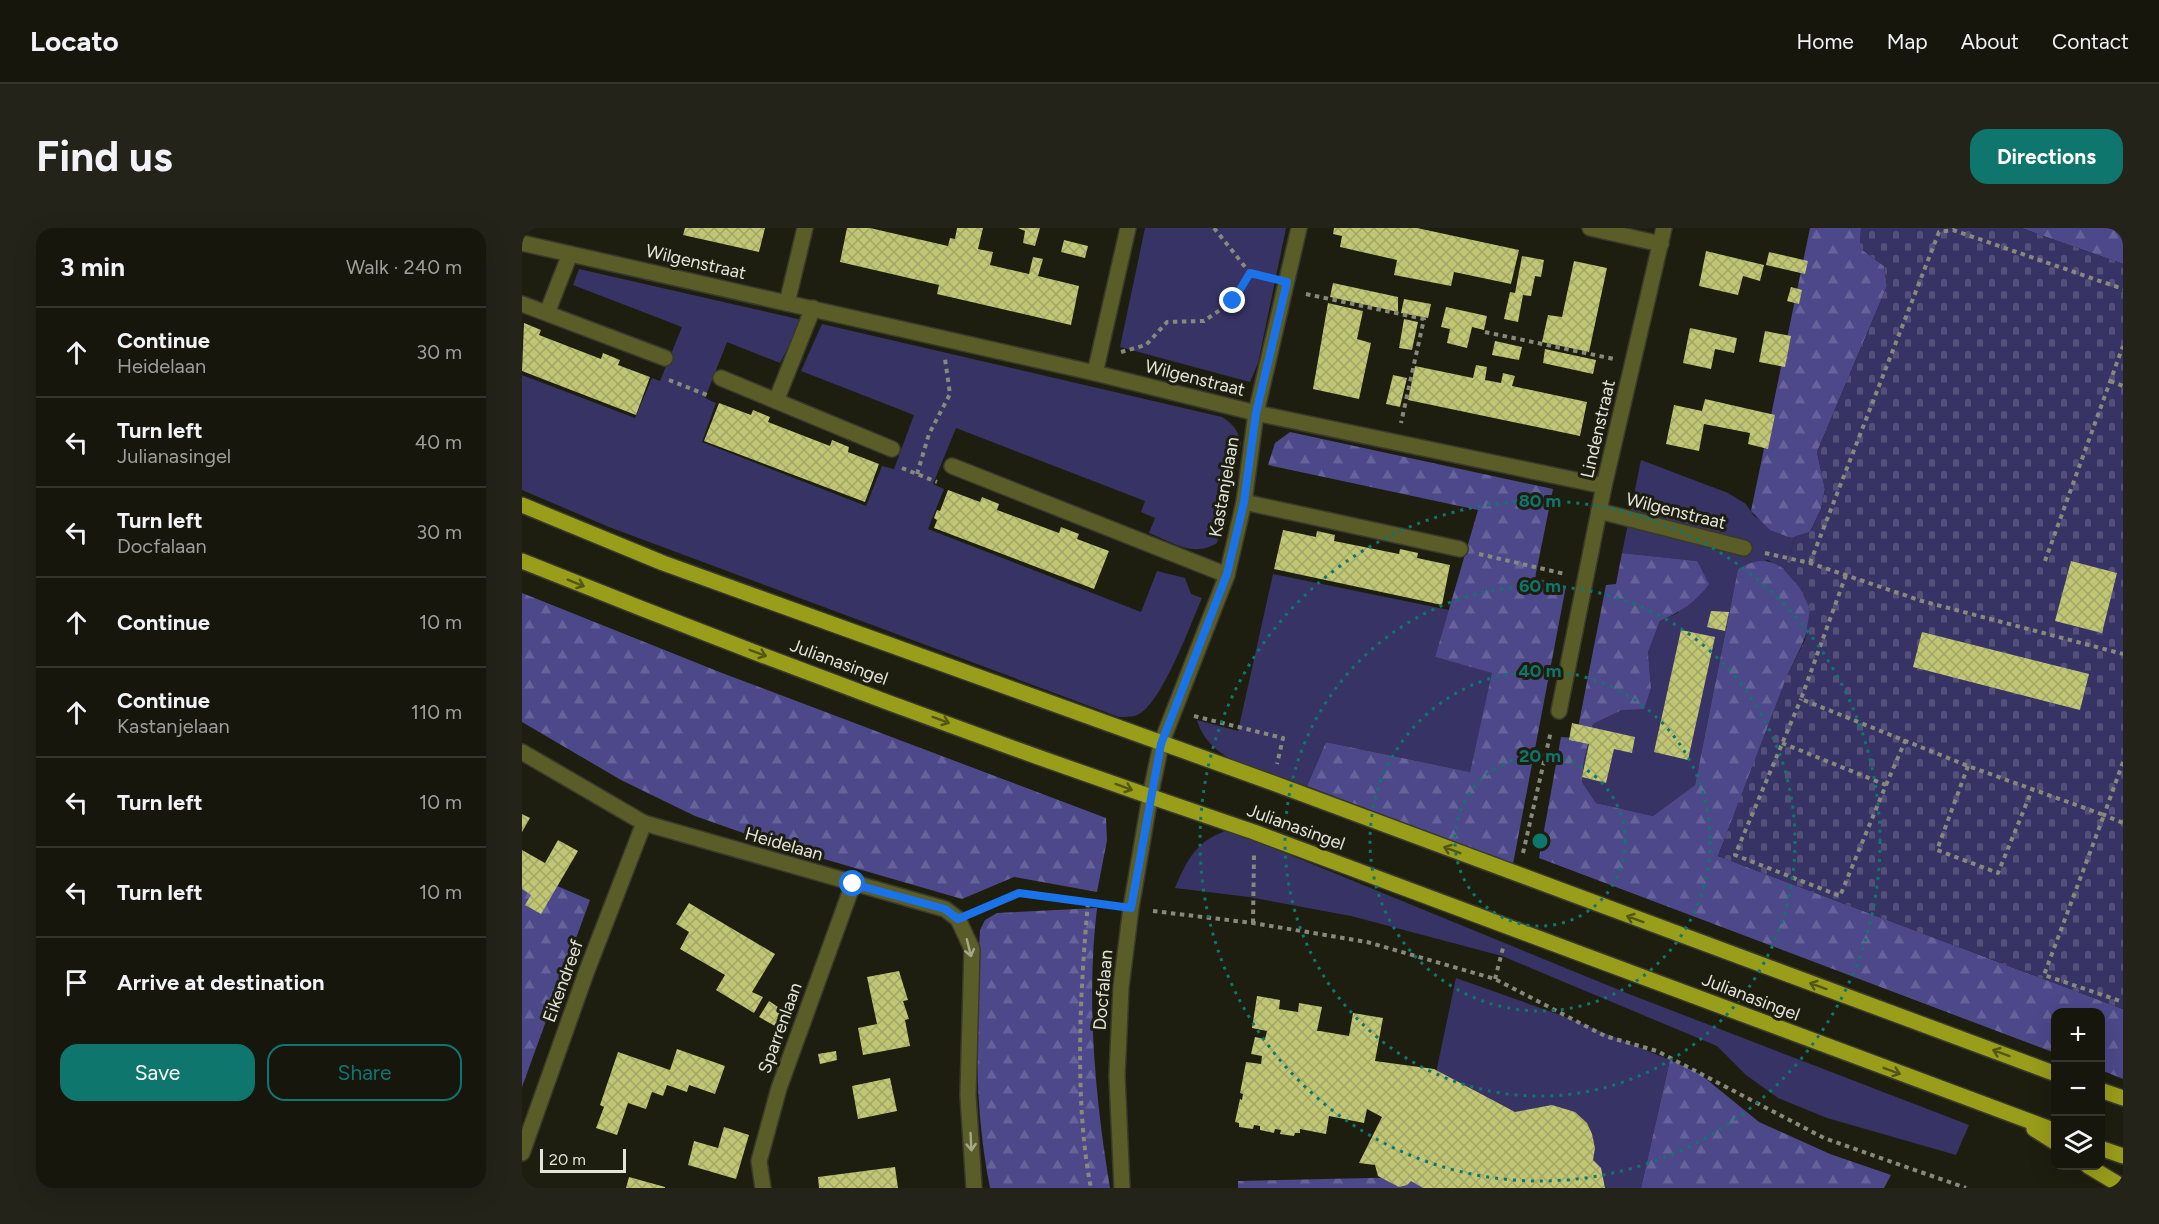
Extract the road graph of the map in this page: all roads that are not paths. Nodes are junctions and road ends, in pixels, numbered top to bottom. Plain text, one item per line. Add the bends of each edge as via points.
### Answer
1 (805, 228) edge
2 (1128, 228) edge
3 (1299, 228) edge
4 (1590, 228) edge
5 (1664, 228) edge
6 (522, 243) edge
7 (1661, 243) junction
8 (570, 254) junction
9 (787, 303) junction
10 (522, 304) edge
11 (813, 308) junction
12 (547, 313) junction
13 (665, 358) road end
14 (1096, 365) junction
15 (721, 378) road end
16 (776, 401) junction
17 (1256, 413) junction
18 (892, 448) road end
19 (952, 466) road end
20 (1604, 486) junction
21 (1244, 502) junction
22 (522, 506) edge
23 (1599, 511) junction
24 (1744, 548) road end
25 (1460, 549) road end
26 (522, 561) edge
27 (1227, 574) junction
28 (1559, 711) road end
29 (1161, 744) junction
30 (522, 752) edge
31 (1150, 797) junction
32 (644, 823) junction
33 (853, 884) junction
34 (2051, 1073) edge
35 (2105, 1092) edge
36 (2123, 1098) edge
37 (2012, 1114) junction
38 (2051, 1129) edge
39 (2051, 1140) edge
40 (2105, 1150) edge
41 (522, 1153) edge
42 (2123, 1156) edge
43 (2095, 1170) edge
44 (2123, 1186) edge
45 (763, 1188) edge
46 (974, 1188) edge
47 (1122, 1188) edge

1 - 9 street
2 - 14 street
3 - 17 street, Kastanjelaan
4 - 7 street
5 - 7 street, Lindenstraat
6 - 8 street, Wilgenstraat
7 - 20 street, Lindenstraat
8 - 9 street, Wilgenstraat
8 - 12 street
9 - 11 street, Wilgenstraat
10 - 12 street
11 - 14 street, Wilgenstraat via 946,339
11 - 16 street
12 - 13 street
14 - 17 street, Wilgenstraat
15 - 16 street
16 - 18 street
17 - 20 street, Wilgenstraat
17 - 21 street, Kastanjelaan
19 - 27 street
20 - 23 street, Lindenstraat
21 - 25 street
21 - 27 street, Kastanjelaan
22 - 29 main road, Julianasingel via 663,563
23 - 24 street, Wilgenstraat
23 - 28 street, Lindenstraat
26 -> 31 main road, Julianasingel
27 - 29 street, Kastanjelaan
29 - 31 street, Kastanjelaan
34 -> 29 main road, Julianasingel
30 - 32 street, Heidelaan
31 -> 37 main road, Julianasingel via 1254,832
31 - 47 street, Docfalaan via 1121,987 1117,1076
32 - 33 street, Heidelaan
32 - 41 street, Eikendreef
33 - 45 street, Sparrenlaan via 779,1088 759,1161
33 -> 46 street, Heidelaan via 945,909 958,919 972,949 968,1095
35 - 36 main road
37 - 38 main road, Julianasingel
37 - 39 main road
40 - 42 main road
43 - 44 main road

